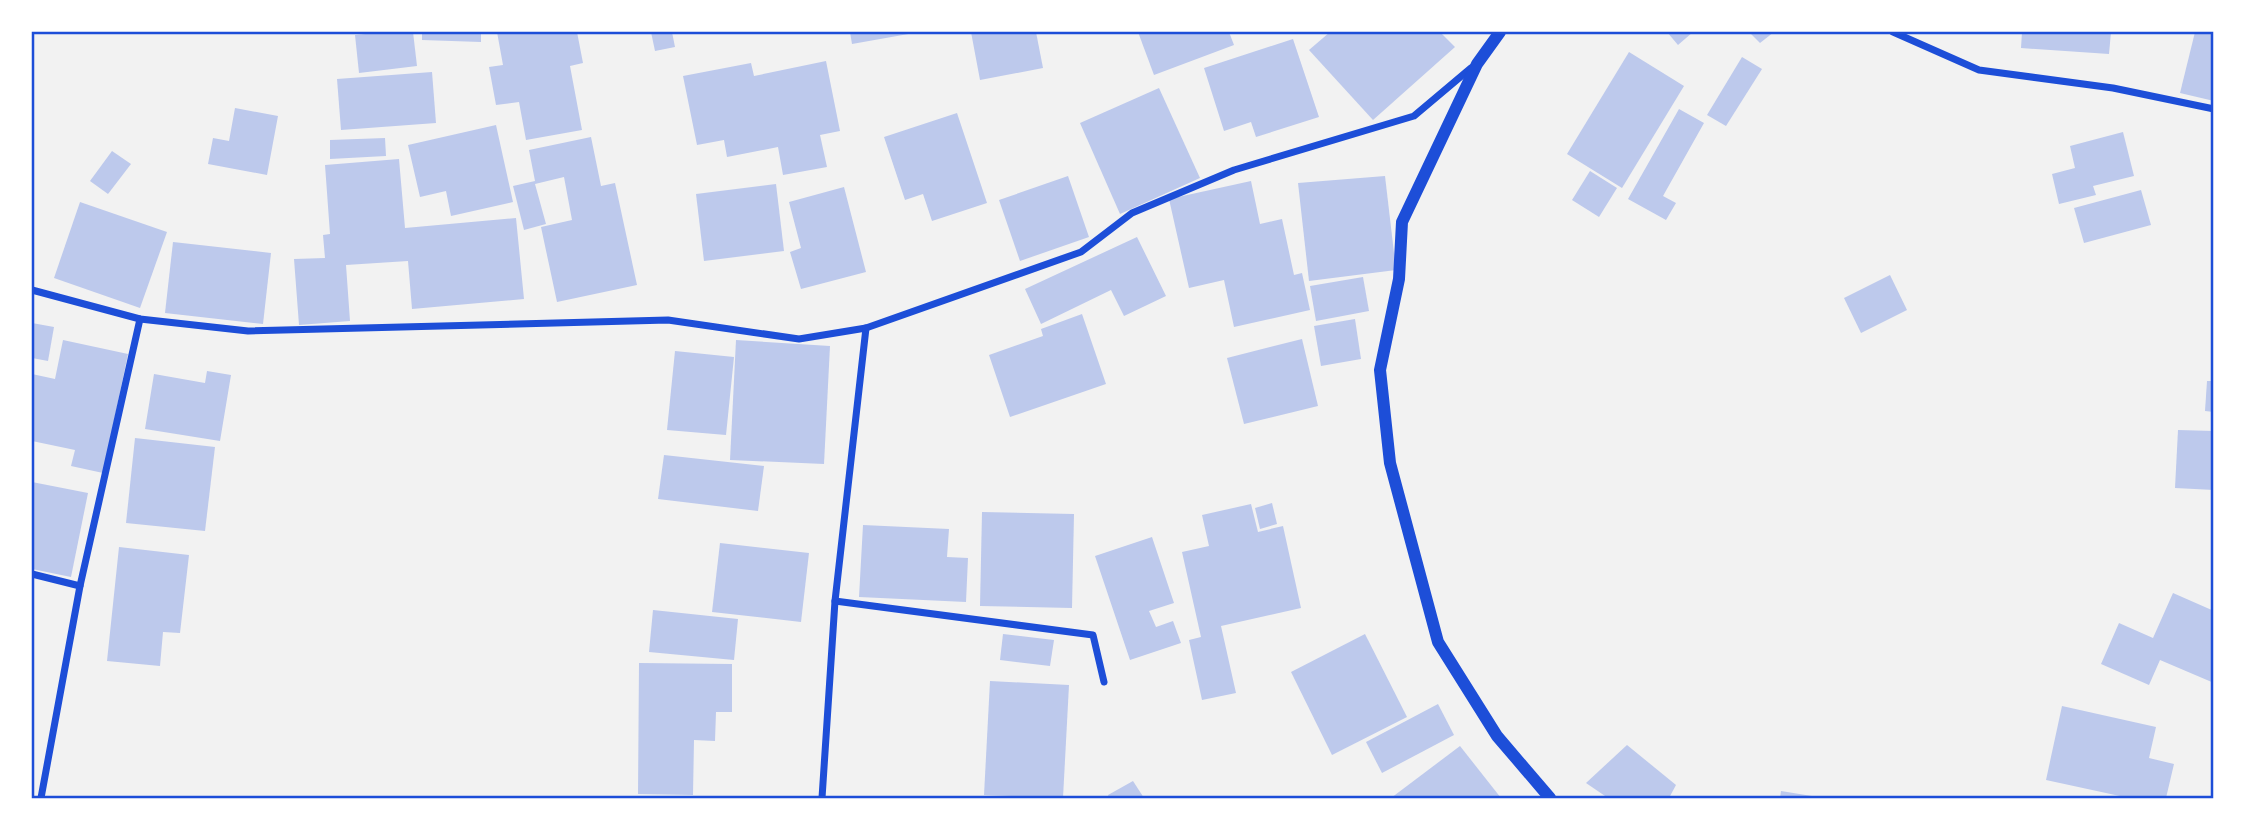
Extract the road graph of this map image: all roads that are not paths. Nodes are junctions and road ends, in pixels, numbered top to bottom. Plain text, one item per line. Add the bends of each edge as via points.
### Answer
1 (1500, 32) edge
2 (1893, 32) edge
3 (1477, 64) junction
4 (2214, 109) edge
5 (32, 290) edge
6 (139, 319) junction
7 (866, 328) junction
8 (32, 574) edge
9 (80, 586) junction
10 (835, 601) junction
11 (1104, 682) dead end
12 (41, 799) edge
13 (822, 799) edge
14 (1550, 799) edge

1 - 3 street
2 - 4 street via 1979,70 2113,88
3 - 7 street via 1414,116 1234,170 1132,214 1082,252
3 - 14 street via 1402,222 1399,279 1380,370 1390,463 1438,642 1497,736
5 - 6 street
6 - 7 street via 248,331 668,320 800,339
6 - 9 street
7 - 10 street
8 - 9 street
9 - 12 street
10 - 11 street via 1093,635
10 - 13 street

